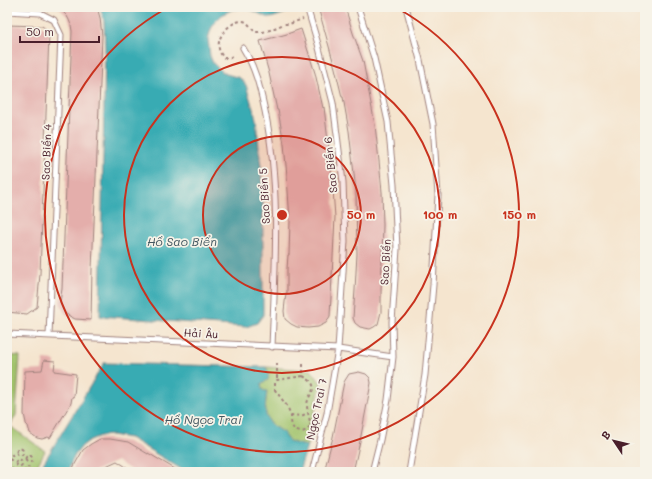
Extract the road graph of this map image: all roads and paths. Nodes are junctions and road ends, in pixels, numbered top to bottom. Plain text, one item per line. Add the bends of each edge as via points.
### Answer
1 (307, 7) edge
2 (358, 7) edge
3 (406, 7) edge
4 (7, 11) edge
5 (302, 19) dead end
6 (243, 48) dead end
7 (232, 56) dead end
8 (7, 334) edge
9 (49, 336) junction
10 (272, 347) junction
11 (338, 349) junction
12 (393, 357) junction
13 (277, 363) dead end
14 (303, 364) dead end
15 (302, 376) junction
16 (277, 380) junction
17 (308, 413) junction
18 (291, 415) junction
19 (310, 424) junction
20 (316, 428) dead end
21 (7, 455) edge
22 (20, 455) dead end
23 (7, 458) edge
24 (12, 459) junction
25 (26, 460) dead end
26 (18, 462) junction
27 (7, 465) edge
28 (11, 466) junction
29 (20, 466) junction
30 (26, 468) junction
31 (7, 471) edge
32 (18, 472) edge
33 (25, 472) edge
34 (31, 472) edge
35 (312, 472) edge
36 (372, 472) edge
37 (409, 472) edge

1 - 11 lane, Sao Biển 6 via 333,103 343,182 345,241
2 - 12 lane, Sao Biển via 374,58 388,122 397,249 392,322
3 - 37 lane via 433,124 438,195 425,375
4 - 9 lane, Sao Biển 4 via 40,13 54,20 61,35
5 - 7 path via 263,32 255,32 246,22 234,24 225,30 218,47 224,58
6 - 10 lane, Sao Biển 5 via 251,60 257,80 268,124 272,154 276,220
8 - 9 lane, Hải Âu
9 - 10 lane, Hải Âu
10 - 11 lane, Hải Âu
11 - 12 lane, Hải Âu
11 - 35 lane, Ngọc Trai 7 via 327,413
12 - 36 lane, Sao Biển via 380,440
13 - 16 path
14 - 15 path
15 - 16 path
15 - 17 path via 312,383 313,388 307,407
16 - 18 path via 275,390
17 - 18 path via 301,416
17 - 19 path
18 - 19 path via 291,423 296,431 307,431
19 - 20 path
21 - 24 path via 12,454
22 - 26 path
23 - 24 path
24 - 26 path
25 - 26 path
26 - 28 path
26 - 29 path
26 - 29 path
27 - 28 path
28 - 31 path via 11,470
29 - 30 path
29 - 32 path
30 - 33 path
30 - 34 path via 29,467

